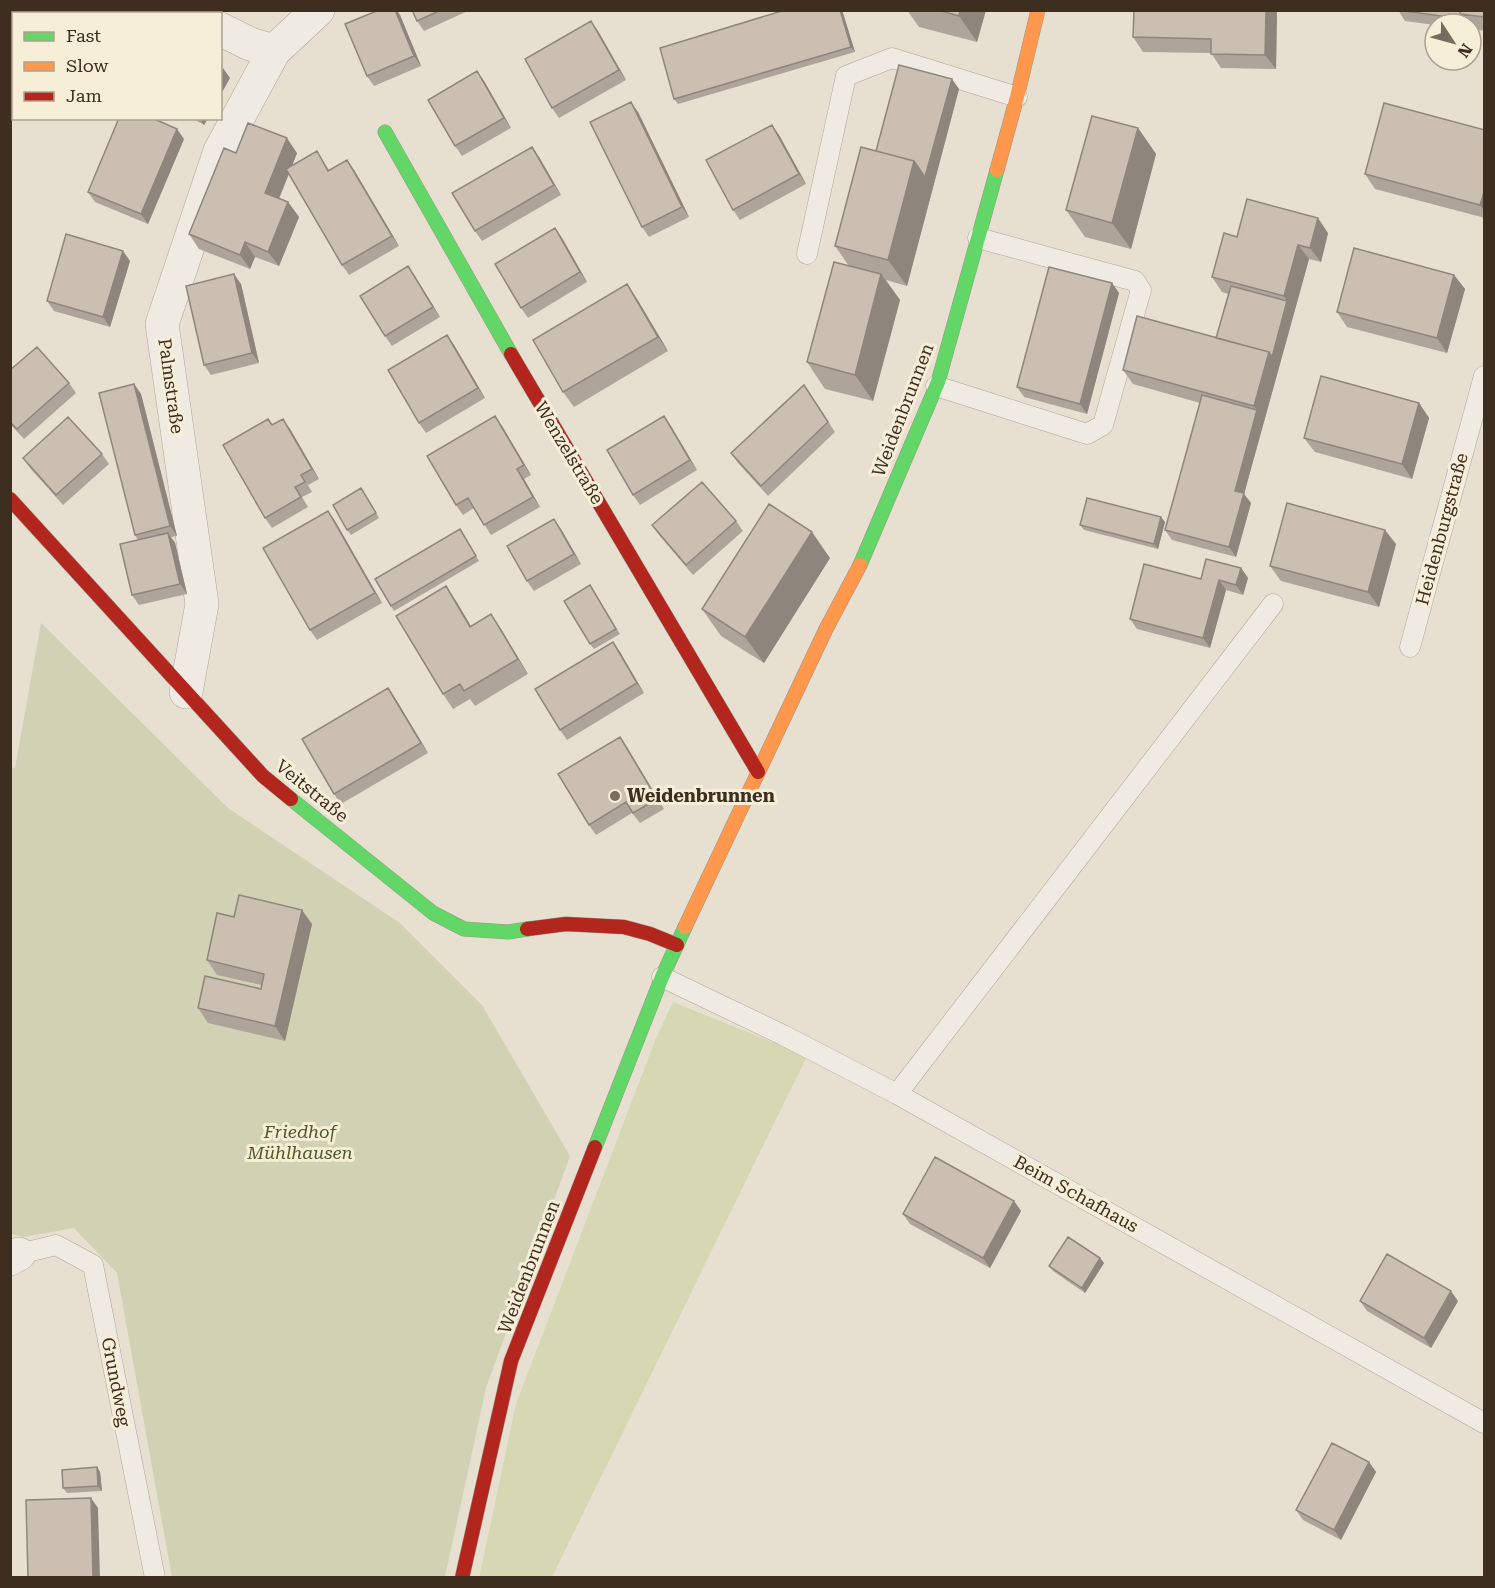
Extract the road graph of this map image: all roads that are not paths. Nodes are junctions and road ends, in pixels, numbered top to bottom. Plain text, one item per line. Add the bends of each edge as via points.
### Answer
1 (318, 10) edge
2 (1038, 10) edge
3 (222, 29) edge
4 (274, 51) junction
5 (1017, 98) junction
6 (385, 132) dead end
7 (978, 238) junction
8 (807, 254) dead end
9 (1485, 376) edge
10 (936, 386) junction
11 (10, 499) edge
12 (1273, 604) dead end
13 (1410, 647) dead end
14 (186, 692) junction
15 (758, 772) junction
16 (677, 945) junction
17 (662, 977) junction
18 (897, 1094) junction
19 (15, 1257) edge
20 (1485, 1423) edge
21 (155, 1578) edge
22 (462, 1578) edge

1 - 4 street, Palmstraße
2 - 5 street, Weidenbrunnen
3 - 4 street
4 - 14 street, Palmstraße via 220,151 162,324 202,604
5 - 7 street, Weidenbrunnen
5 - 8 lane via 892,58 846,76
6 - 15 street, Wenzelstraße via 536,398
7 - 10 street, Weidenbrunnen
7 - 10 lane via 1135,281 1141,290 1103,425 1087,434
9 - 13 lane, Heidenburgstraße
10 - 15 street, Weidenbrunnen via 862,561
11 - 14 street, Veitstraße
12 - 18 lane
14 - 16 street, Veitstraße via 263,776 433,913 464,929 508,932 566,924 624,927
15 - 16 street, Weidenbrunnen
16 - 17 street, Weidenbrunnen
17 - 18 lane, Beim Schafhaus
17 - 22 street, Weidenbrunnen via 511,1362
18 - 20 lane, Beim Schafhaus
19 - 21 lane, Grundweg via 56,1245 93,1265

